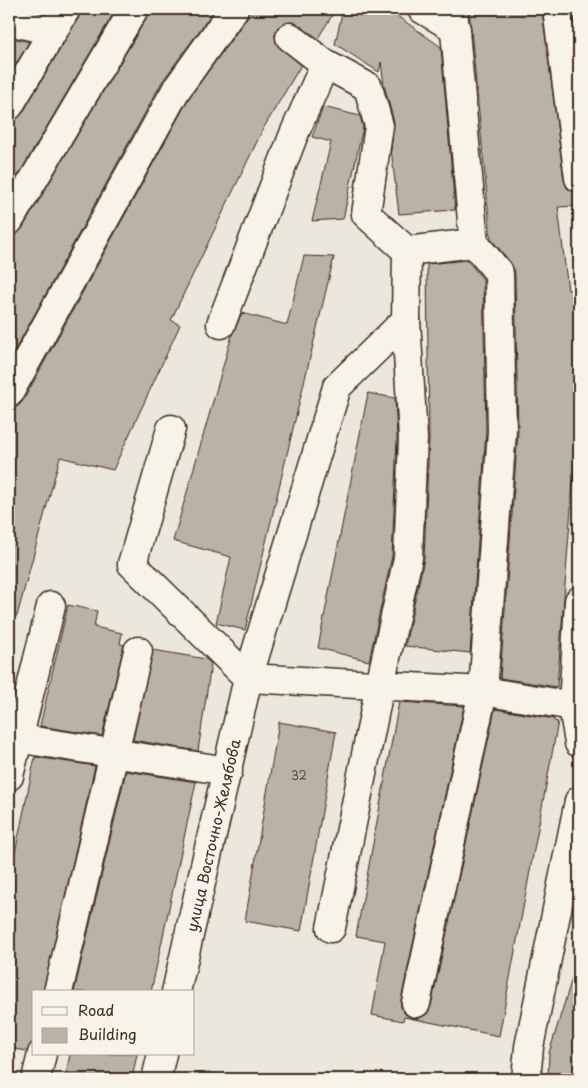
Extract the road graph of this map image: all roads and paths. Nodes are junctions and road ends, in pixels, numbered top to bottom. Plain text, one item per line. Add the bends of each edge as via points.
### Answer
1 (134, 9) edge
2 (234, 9) edge
3 (422, 9) edge
4 (557, 9) edge
5 (454, 19) edge
6 (60, 20) edge
7 (9, 21) edge
8 (290, 37) dead end
9 (325, 64) junction
10 (9, 106) edge
11 (579, 178) edge
12 (9, 221) edge
13 (474, 244) junction
14 (407, 251) junction
15 (406, 320) junction
16 (221, 324) dead end
17 (9, 393) edge
18 (171, 429) dead end
19 (579, 601) edge
20 (51, 606) dead end
21 (138, 650) dead end
22 (248, 678) junction
23 (380, 685) junction
24 (484, 691) junction
25 (573, 706) junction
26 (13, 737) edge
27 (579, 743) edge
28 (115, 754) junction
29 (228, 771) junction
30 (9, 776) edge
31 (579, 801) edge
32 (331, 928) dead end
33 (58, 990) edge
34 (176, 990) edge
35 (416, 1003) dead end
36 (42, 1056) edge
37 (162, 1056) edge
38 (36, 1079) edge
39 (156, 1079) edge
40 (526, 1079) edge

1 - 12 street
2 - 17 street via 176,90
3 - 5 street
4 - 11 street
5 - 13 street
6 - 7 street
6 - 10 street
8 - 9 street
9 - 14 street via 368,87 379,126 366,214
9 - 16 street via 294,134
13 - 14 street
13 - 24 street via 499,273 502,431
14 - 15 street
15 - 22 street, улица Восточно-Желябова via 337,387
15 - 23 street via 413,438 408,558
18 - 22 street via 132,564
19 - 25 street
20 - 26 street
21 - 28 street
22 - 23 street
22 - 29 street, улица Восточно-Желябова
23 - 24 street
23 - 32 street
24 - 25 street
24 - 35 street
25 - 27 street
26 - 28 street
26 - 30 street
28 - 29 street
28 - 33 street
29 - 34 street, улица Восточно-Желябова
31 - 40 street via 529,1047
36 - 38 street
37 - 39 street

